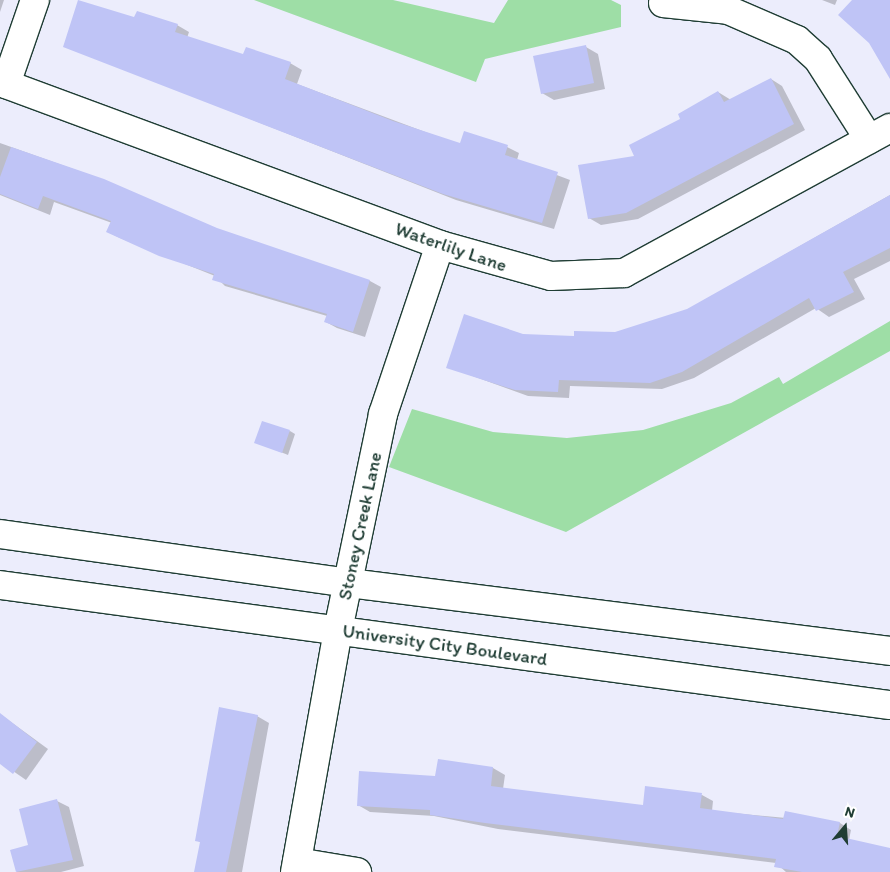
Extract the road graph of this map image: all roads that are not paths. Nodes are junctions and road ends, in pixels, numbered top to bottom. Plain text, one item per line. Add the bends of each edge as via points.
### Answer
1 (35, 0) edge
2 (663, 2) dead end
3 (3, 83) edge
4 (880, 134) edge
5 (440, 246) junction
6 (0, 534) edge
7 (349, 583) junction
8 (0, 585) edge
9 (338, 630) junction
10 (890, 650) edge
11 (890, 705) edge
12 (296, 867) edge
13 (357, 872) edge

1 - 3 street
2 - 4 street via 728,10 797,40 818,59
3 - 5 street, Waterlily Lane
4 - 5 street, Waterlily Lane via 624,273 551,276
5 - 7 street, Stoney Creek Lane via 383,414
6 - 7 street
7 - 9 street, Stoney Creek Lane
7 - 10 street
8 - 9 street, University City Boulevard
9 - 11 street, University City Boulevard
9 - 12 street, Stoney Creek Lane
12 - 13 street

